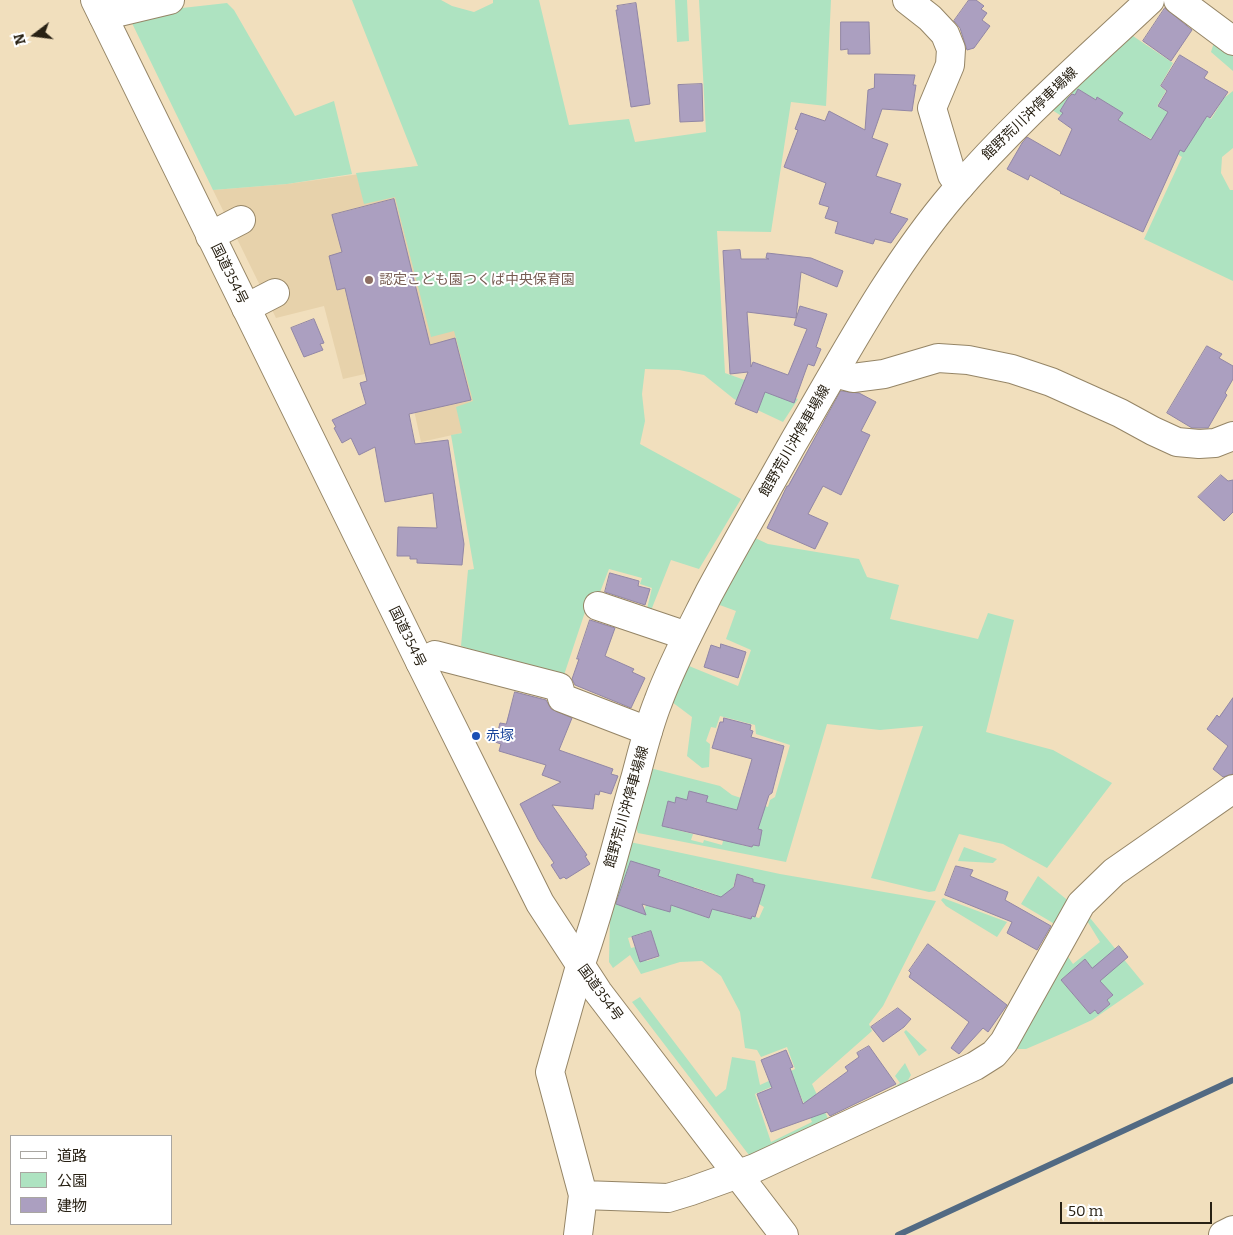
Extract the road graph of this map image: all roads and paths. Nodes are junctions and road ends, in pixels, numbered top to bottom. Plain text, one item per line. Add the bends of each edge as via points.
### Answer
1 (170, 0) edge
2 (907, 0) edge
3 (1149, 0) edge
4 (1178, 0) edge
5 (99, 8) edge
6 (1233, 41) edge
7 (960, 186) junction
8 (240, 220) dead end
9 (210, 236) junction
10 (275, 293) dead end
11 (246, 308) junction
12 (834, 373) junction
13 (1233, 436) edge
14 (598, 606) dead end
15 (687, 636) junction
16 (420, 662) junction
17 (648, 731) junction
18 (1233, 789) edge
19 (580, 966) junction
20 (738, 1173) junction
21 (583, 1195) junction
22 (1233, 1230) edge
23 (578, 1235) edge
24 (784, 1235) edge
25 (1223, 1235) edge

1 - 5 main road
2 - 7 main road via 930,18 944,34 951,50 950,65 932,108 952,175
3 - 7 main road, 館野荒川沖停車場線 via 1025,116
4 - 6 main road
5 - 9 main road, 国道354号
7 - 12 main road, 館野荒川沖停車場線 via 915,241
8 - 9 main road
9 - 11 main road, 国道354号
10 - 11 main road
11 - 16 main road, 国道354号
12 - 13 main road via 853,378 884,374 938,358 968,360 1012,369 1051,382 1177,442 1215,443
12 - 15 main road, 館野荒川沖停車場線
14 - 15 main road
15 - 17 main road, 館野荒川沖停車場線
16 - 17 main road via 435,655 559,687 562,698
16 - 19 main road, 国道354号 via 531,886
17 - 19 main road, 館野荒川沖停車場線
18 - 20 main road via 1114,872 1081,904 1004,1042 994,1054 975,1066
19 - 20 main road, 国道354号
19 - 21 main road, 館野荒川沖停車場線 via 550,1072
20 - 21 main road via 668,1198
20 - 24 main road, 国道354号
21 - 23 main road
22 - 25 main road

